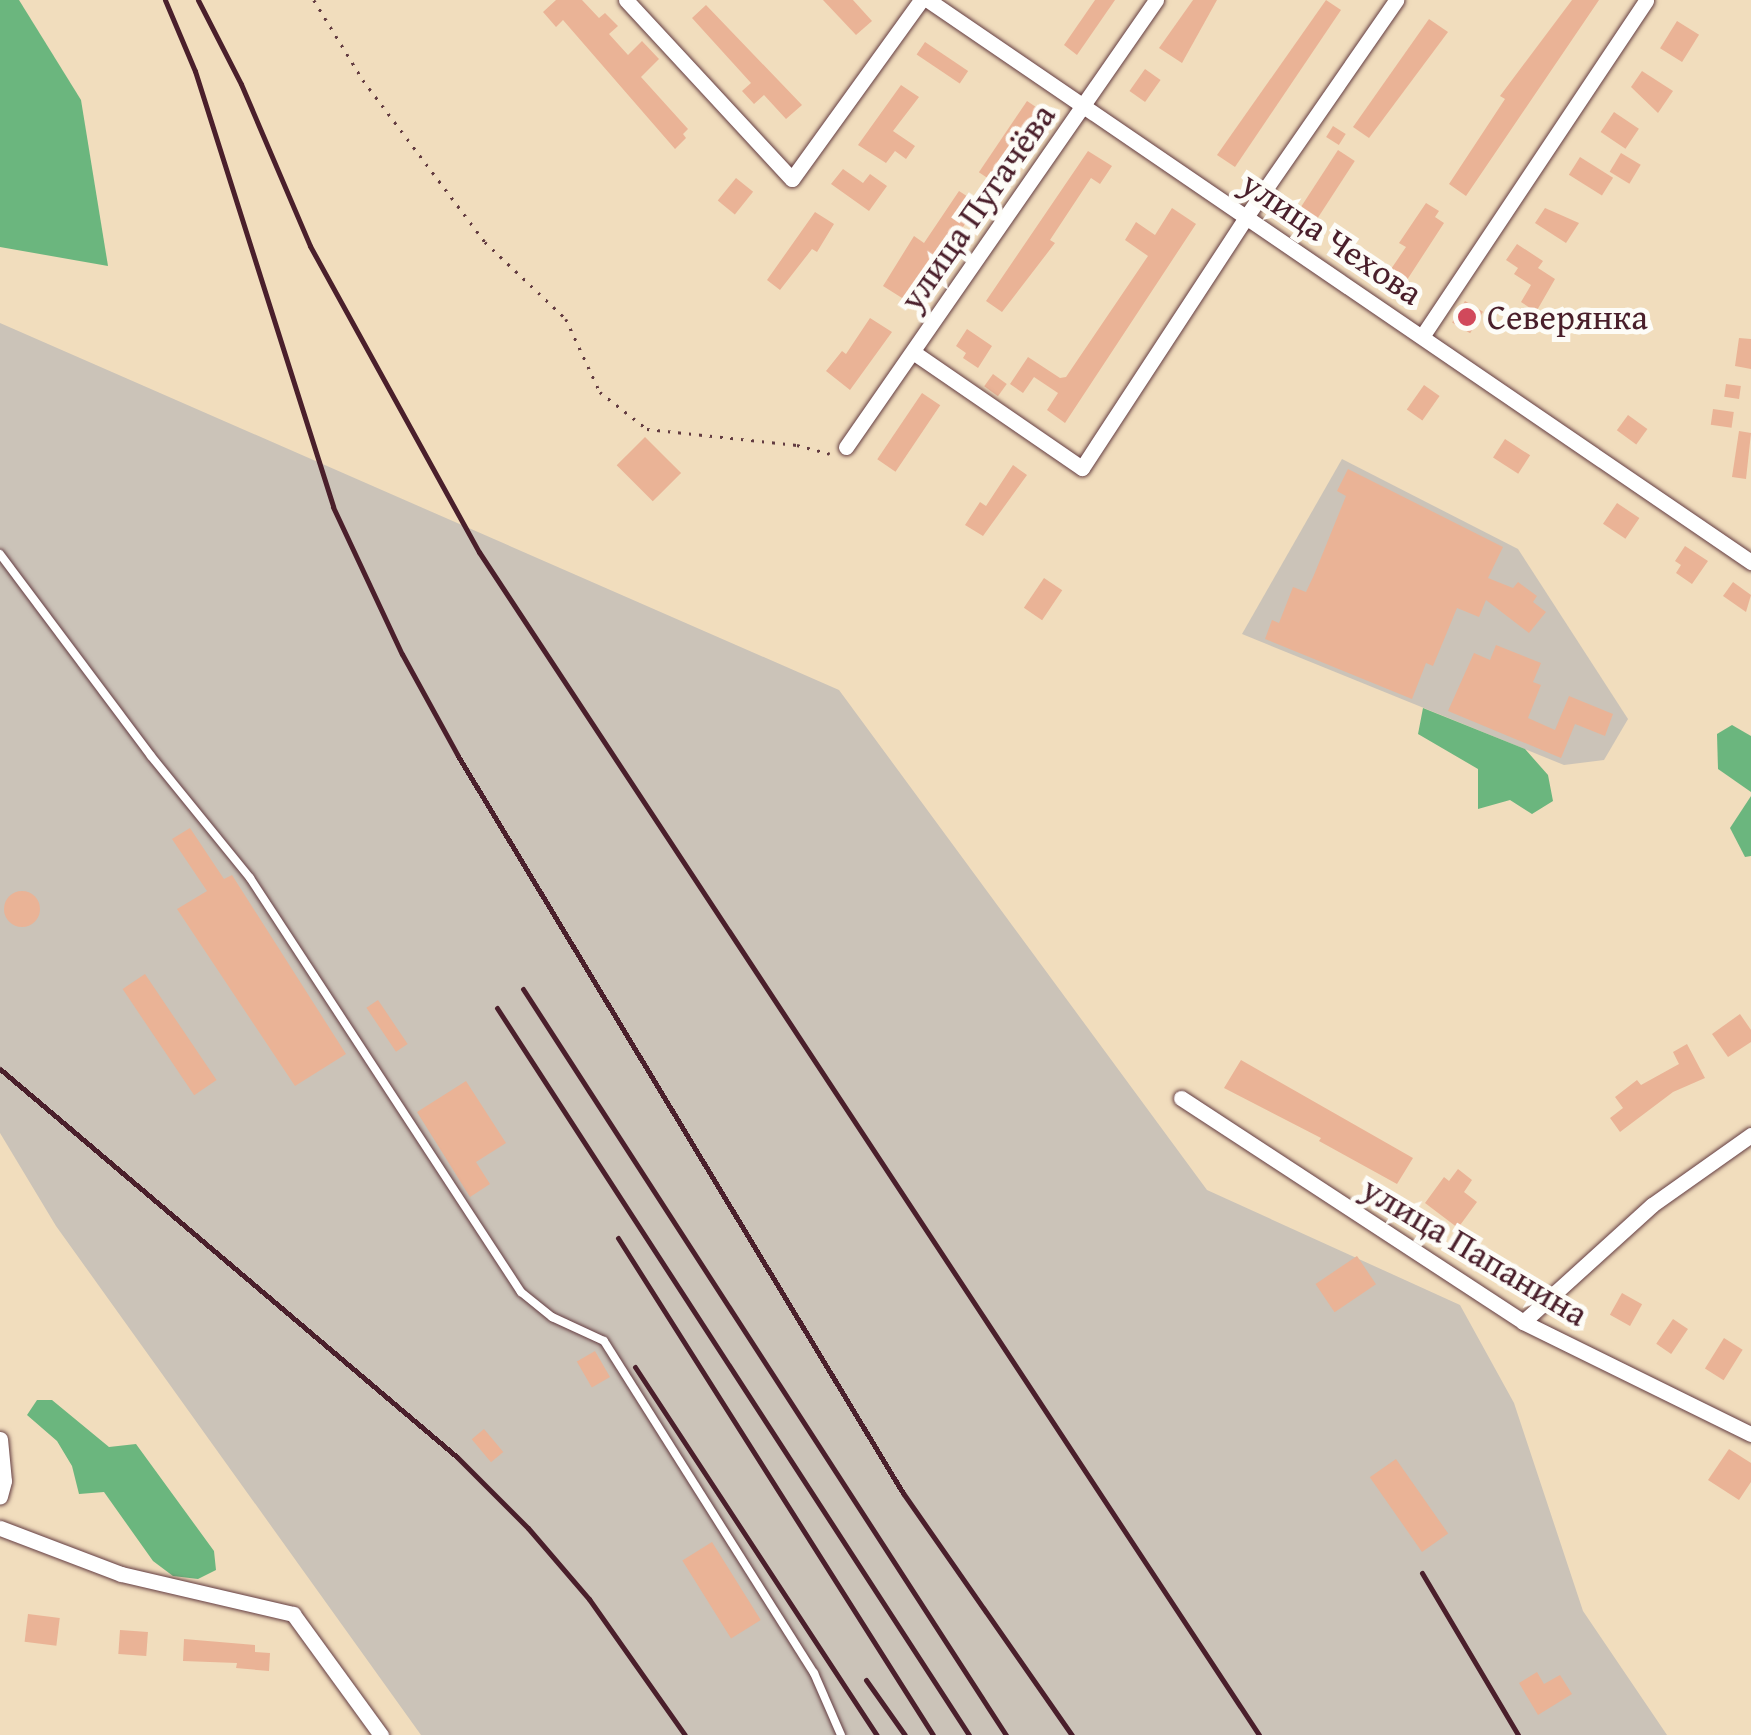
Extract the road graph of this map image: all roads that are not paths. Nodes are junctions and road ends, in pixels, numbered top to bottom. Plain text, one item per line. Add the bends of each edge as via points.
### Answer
1 (626, 0) edge
2 (924, 0) edge
3 (1156, 0) edge
4 (1396, 0) edge
5 (1646, 0) edge
6 (1082, 107) junction
7 (1246, 217) junction
8 (1422, 335) junction
9 (913, 352) junction
10 (846, 447) road end
11 (0, 554) edge
12 (1751, 562) edge
13 (1181, 1098) dead end
14 (1751, 1135) edge
15 (1523, 1322) junction
16 (1751, 1434) edge
17 (0, 1439) edge
18 (0, 1496) edge
19 (0, 1528) edge
20 (381, 1735) edge
21 (841, 1735) edge

1 - 2 street via 792,179
2 - 6 street, улица Чехова
3 - 6 street, улица Пугачёва
4 - 7 street
5 - 8 street
6 - 7 street, улица Чехова
6 - 9 street, улица Пугачёва
7 - 8 street, улица Чехова
7 - 9 street via 1082,468
8 - 12 street, улица Чехова
9 - 10 street, улица Пугачёва
11 - 21 lane via 250,878 521,1292 552,1317 604,1340 814,1673
13 - 15 street, улица Папанина
14 - 15 street via 1652,1205
15 - 16 street, улица Папанина
17 - 18 street
19 - 20 street via 121,1574 293,1614

